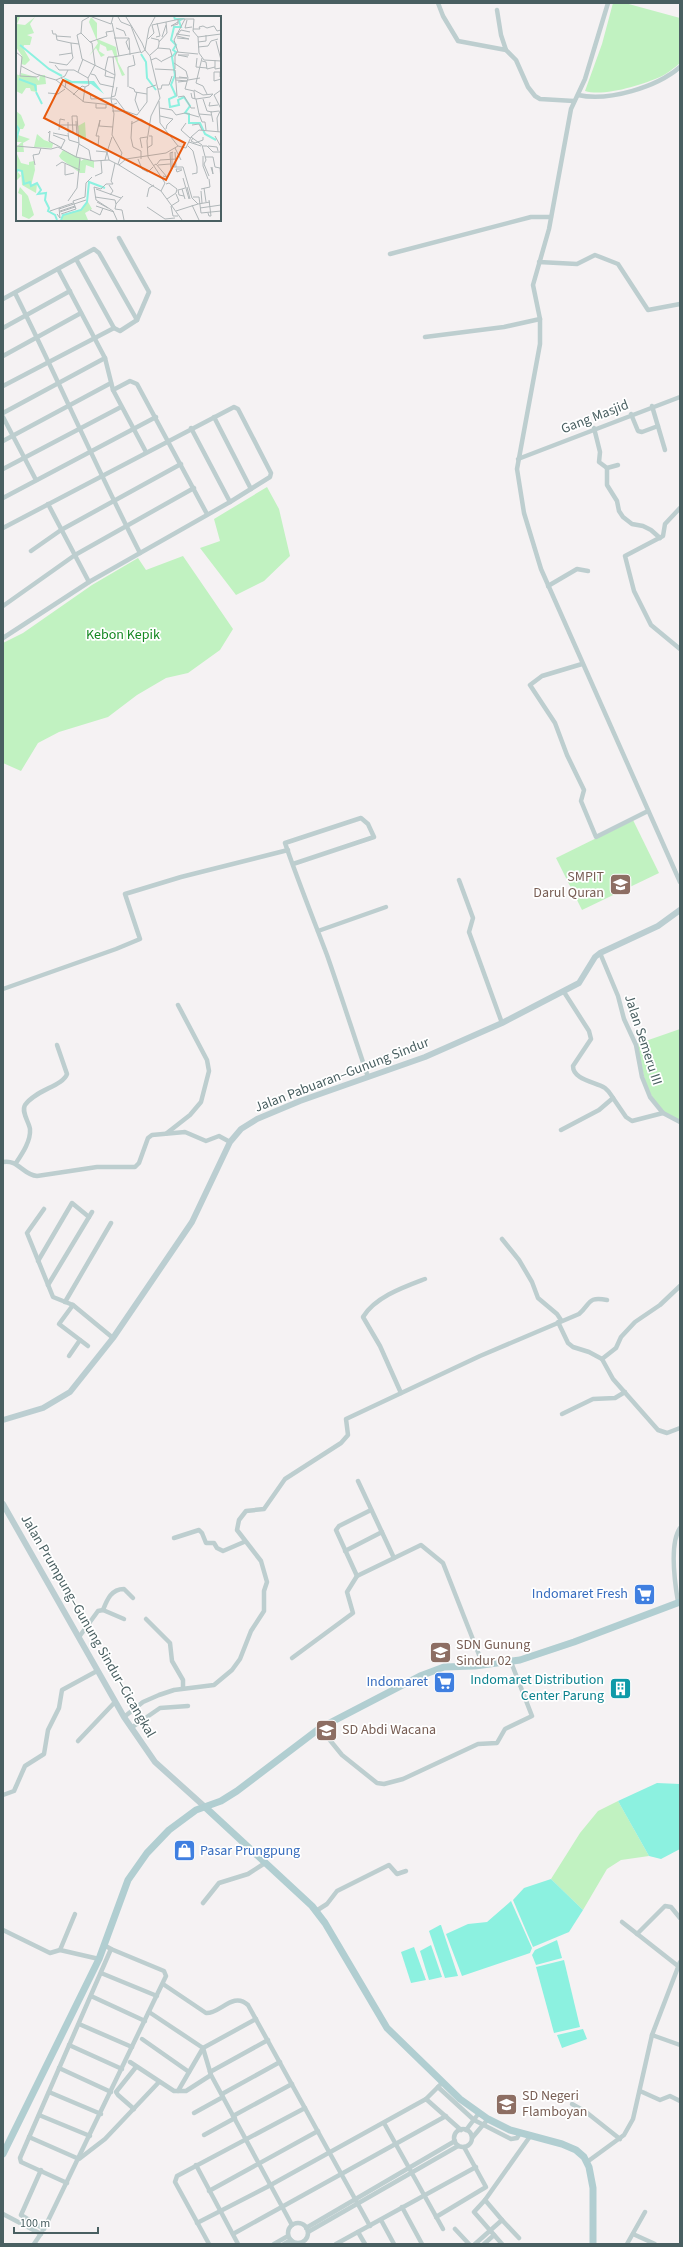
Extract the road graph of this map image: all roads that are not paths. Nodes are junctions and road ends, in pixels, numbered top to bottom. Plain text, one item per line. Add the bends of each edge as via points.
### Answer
1 (438, 3) edge
2 (608, 3) edge
3 (497, 10) dead end
4 (506, 50) junction
5 (680, 67) edge
6 (578, 95) junction
7 (574, 101) junction
8 (551, 217) junction
9 (119, 238) dead end
10 (390, 254) dead end
11 (76, 259) junction
12 (539, 262) junction
13 (58, 268) junction
14 (70, 291) junction
15 (15, 293) junction
16 (3, 299) edge
17 (680, 304) edge
18 (81, 313) junction
19 (26, 316) junction
20 (540, 319) junction
21 (137, 320) junction
22 (3, 328) edge
23 (114, 328) junction
24 (425, 337) dead end
25 (38, 338) junction
26 (95, 338) junction
27 (3, 356) edge
28 (105, 358) junction
29 (50, 361) junction
30 (59, 382) junction
31 (111, 383) junction
32 (3, 386) edge
33 (113, 390) junction
34 (680, 397) edge
35 (67, 406) junction
36 (652, 406) junction
37 (121, 407) junction
38 (3, 413) edge
39 (631, 414) junction
40 (3, 417) edge
41 (214, 417) junction
42 (156, 418) junction
43 (658, 426) junction
44 (191, 428) junction
45 (594, 428) junction
46 (79, 429) junction
47 (133, 429) junction
48 (13, 436) junction
49 (3, 441) edge
50 (169, 441) junction
51 (665, 450) dead end
52 (146, 452) junction
53 (91, 453) junction
54 (24, 458) junction
55 (518, 458) junction
56 (181, 464) junction
57 (618, 465) dead end
58 (607, 468) junction
59 (3, 469) edge
60 (102, 476) junction
61 (36, 480) junction
62 (194, 488) junction
63 (251, 489) junction
64 (3, 498) edge
65 (114, 502) junction
66 (230, 502) junction
67 (48, 504) junction
68 (680, 508) edge
69 (207, 514) junction
70 (127, 527) junction
71 (3, 528) edge
72 (61, 530) junction
73 (660, 538) junction
74 (31, 552) dead end
75 (140, 553) junction
76 (75, 555) junction
77 (588, 571) dead end
78 (90, 582) junction
79 (548, 586) junction
80 (3, 606) edge
81 (3, 638) edge
82 (680, 649) edge
83 (582, 664) junction
84 (648, 810) junction
85 (288, 850) junction
86 (293, 864) junction
87 (459, 880) dead end
88 (680, 882) edge
89 (386, 907) dead end
90 (680, 910) edge
91 (318, 931) junction
92 (600, 953) junction
93 (3, 989) edge
94 (564, 992) junction
95 (178, 1005) dead end
96 (502, 1023) junction
97 (57, 1045) dead end
98 (368, 1077) junction
99 (614, 1098) junction
100 (663, 1113) junction
101 (680, 1122) edge
102 (561, 1130) dead end
103 (166, 1134) junction
104 (230, 1142) junction
105 (3, 1162) edge
106 (16, 1164) junction
107 (44, 1209) dead end
108 (92, 1212) dead end
109 (89, 1217) junction
110 (111, 1223) dead end
111 (502, 1239) dead end
112 (38, 1261) junction
113 (425, 1279) dead end
114 (48, 1286) junction
115 (680, 1286) edge
116 (607, 1300) dead end
117 (65, 1302) junction
118 (73, 1305) junction
119 (560, 1321) junction
120 (113, 1338) junction
121 (80, 1340) junction
122 (88, 1346) dead end
123 (69, 1356) dead end
124 (602, 1359) junction
125 (625, 1392) junction
126 (401, 1393) junction
127 (562, 1414) dead end
128 (3, 1420) edge
129 (680, 1428) edge
130 (358, 1482) dead end
131 (4, 1508) edge
132 (371, 1510) junction
133 (680, 1528) edge
134 (382, 1532) junction
135 (174, 1538) dead end
136 (244, 1542) junction
137 (345, 1551) junction
138 (394, 1558) junction
139 (357, 1576) junction
140 (133, 1598) dead end
141 (679, 1602) edge
142 (103, 1610) junction
143 (124, 1619) dead end
144 (146, 1619) dead end
145 (79, 1637) junction
146 (292, 1658) dead end
147 (511, 1662) junction
148 (483, 1665) junction
149 (97, 1671) junction
150 (184, 1688) junction
151 (115, 1702) junction
152 (188, 1706) dead end
153 (124, 1717) junction
154 (131, 1728) junction
155 (320, 1728) junction
156 (78, 1741) dead end
157 (3, 1795) edge
158 (205, 1807) junction
159 (265, 1863) junction
160 (406, 1871) dead end
161 (202, 1903) dead end
162 (316, 1911) junction
163 (75, 1914) dead end
164 (680, 1918) edge
165 (622, 1922) dead end
166 (3, 1930) edge
167 (637, 1934) junction
168 (104, 1945) junction
169 (111, 1949) junction
170 (60, 1950) junction
171 (99, 1958) junction
172 (679, 1964) edge
173 (101, 1973) junction
174 (163, 1984) junction
175 (91, 1996) junction
176 (157, 1996) junction
177 (149, 2012) junction
178 (256, 2019) junction
179 (145, 2021) junction
180 (79, 2024) junction
181 (652, 2035) junction
182 (142, 2039) dead end
183 (268, 2040) junction
184 (69, 2045) junction
185 (680, 2045) edge
186 (132, 2047) junction
187 (203, 2048) junction
188 (130, 2062) dead end
189 (280, 2062) junction
190 (136, 2067) junction
191 (59, 2068) junction
192 (122, 2069) junction
193 (189, 2072) junction
194 (211, 2073) junction
195 (159, 2082) junction
196 (292, 2084) junction
197 (440, 2084) junction
198 (178, 2090) junction
199 (640, 2091) junction
200 (49, 2092) junction
201 (111, 2092) junction
202 (222, 2096) junction
203 (426, 2099) junction
204 (680, 2101) edge
205 (572, 2104) dead end
206 (305, 2108) junction
207 (134, 2109) junction
208 (194, 2113) dead end
209 (479, 2113) junction
210 (101, 2114) junction
211 (39, 2115) junction
212 (446, 2116) junction
213 (234, 2117) junction
214 (488, 2119) junction
215 (474, 2120) junction
216 (384, 2123) junction
217 (484, 2126) junction
218 (464, 2130) junction
219 (318, 2131) junction
220 (520, 2133) junction
221 (204, 2135) dead end
222 (90, 2136) junction
223 (531, 2136) junction
224 (29, 2137) junction
225 (472, 2138) junction
226 (620, 2139) junction
227 (247, 2140) junction
228 (455, 2141) junction
229 (396, 2144) junction
230 (458, 2146) junction
231 (464, 2147) junction
232 (329, 2153) junction
233 (3, 2154) edge
234 (79, 2159) junction
235 (587, 2162) junction
236 (259, 2163) junction
237 (196, 2165) junction
238 (476, 2167) junction
239 (42, 2170) junction
240 (411, 2171) junction
241 (341, 2174) junction
242 (67, 2183) junction
243 (271, 2185) junction
244 (209, 2191) junction
245 (424, 2196) junction
246 (485, 2200) junction
247 (356, 2202) junction
248 (283, 2206) junction
249 (402, 2208) junction
250 (220, 2211) junction
251 (645, 2212) dead end
252 (3, 2214) edge
253 (436, 2216) junction
254 (381, 2220) junction
255 (502, 2220) junction
256 (197, 2223) junction
257 (292, 2225) junction
258 (370, 2226) junction
259 (44, 2229) junction
260 (443, 2229) dead end
261 (454, 2229) dead end
262 (307, 2230) junction
263 (490, 2231) junction
264 (358, 2232) junction
265 (41, 2234) junction
266 (233, 2234) junction
267 (632, 2234) junction
268 (494, 2236) junction
269 (290, 2238) junction
270 (519, 2238) dead end
271 (303, 2243) edge
272 (34, 2244) edge
273 (209, 2244) edge
274 (238, 2244) edge
275 (274, 2244) edge
276 (284, 2244) edge
277 (336, 2244) edge
278 (365, 2244) edge
279 (394, 2244) edge
280 (422, 2244) edge
281 (470, 2244) edge
282 (475, 2244) edge
283 (484, 2244) edge
284 (502, 2244) edge
285 (593, 2244) edge
286 (628, 2244) edge
287 (655, 2244) edge

1 - 4 street via 442,16 458,41
2 - 6 street
3 - 4 street
4 - 7 street via 516,60 535,96 540,99
5 - 6 street via 638,89 597,97
6 - 7 street
7 - 8 street
8 - 10 street via 531,217
8 - 12 street
9 - 21 street via 150,292
11 - 13 street
11 - 21 street via 92,250 99,253
11 - 23 street
12 - 17 street via 577,264 595,255 618,264 648,310
12 - 20 street via 533,285
13 - 14 street
13 - 15 street
14 - 18 street
14 - 19 street
15 - 16 street
15 - 19 street
18 - 25 street
18 - 26 street
19 - 22 street
19 - 25 street
20 - 24 street via 504,327
20 - 55 street via 540,344
21 - 23 street via 120,331
23 - 26 street
25 - 27 street
25 - 29 street
26 - 28 street
26 - 29 street
28 - 30 street
28 - 31 street
29 - 30 street
29 - 32 street
30 - 35 street
30 - 38 street
31 - 33 street
31 - 35 street
33 - 37 street
33 - 42 street via 130,381 135,382
34 - 36 street, Gang Masjid
35 - 46 street
35 - 48 street
36 - 39 street, Gang Masjid
36 - 43 street
37 - 46 street
37 - 47 street
39 - 43 street via 638,431
39 - 45 street, Gang Masjid
40 - 48 street
41 - 44 street
41 - 63 street
41 - 63 street via 234,407 238,409 270,472 270,477
42 - 47 street
42 - 50 street
43 - 51 street
44 - 50 street
44 - 66 street
45 - 55 street, Gang Masjid
45 - 58 street via 600,452 599,462
46 - 53 street
46 - 54 street
47 - 52 street
47 - 53 street
48 - 49 street
48 - 54 street
50 - 52 street
50 - 56 street
52 - 60 street
53 - 60 street
53 - 61 street
54 - 59 street
54 - 61 street
55 - 79 street via 518,482 524,513
56 - 62 street
56 - 65 street
57 - 58 street
58 - 73 street via 606,485 617,501 619,511 632,524 651,530
60 - 65 street
60 - 67 street
61 - 64 street
62 - 69 street
62 - 70 street
63 - 66 street
65 - 70 street
65 - 72 street
66 - 69 street
67 - 71 street
67 - 72 street
68 - 73 street via 665,524 663,536
69 - 75 street
70 - 75 street
70 - 76 street
72 - 74 street
72 - 76 street
73 - 82 street via 625,556 634,591 651,625
75 - 78 street
76 - 78 street
76 - 80 street
77 - 79 street via 577,568
78 - 81 street
79 - 83 street
83 - 84 street
83 - 84 street via 542,676 530,685 555,723 584,790 581,801 596,837
84 - 88 street
85 - 86 street
85 - 86 street via 285,843 361,818 368,824 374,837
85 - 93 street via 125,894 140,939 116,950
86 - 91 street
87 - 96 street via 473,918 469,932
89 - 91 street
90 - 92 street, Jalan Pabuaran–Gunung Sindur via 658,926
91 - 98 street
92 - 94 street, Jalan Pabuaran–Gunung Sindur via 579,983
92 - 100 street, Jalan Semeru III via 636,1045 646,1088 655,1105
94 - 96 street, Jalan Pabuaran–Gunung Sindur
94 - 99 street via 589,1031 591,1039 573,1069 579,1077 607,1090
95 - 103 street via 207,1060 209,1071 201,1102 190,1115
96 - 98 street, Jalan Pabuaran–Gunung Sindur via 425,1057
97 - 106 street via 67,1074 66,1078 40,1091 25,1105 23,1110 30,1133
98 - 104 street, Jalan Pabuaran–Gunung Sindur via 258,1119 240,1129
99 - 100 street via 626,1117 632,1121
99 - 102 street via 599,1110
100 - 101 street, Jalan Semeru III
103 - 104 street via 185,1132 204,1140 219,1136
103 - 106 street via 152,1135 148,1138 139,1163 135,1167 97,1167 30,1176
104 - 120 street, Jalan Pabuaran–Gunung Sindur via 192,1222
105 - 106 street
107 - 112 street via 27,1233
108 - 109 street
109 - 112 street via 72,1204
109 - 114 street
110 - 117 street
111 - 119 street via 519,1260 538,1298 557,1314
112 - 114 street
113 - 126 street via 392,1293 363,1317 383,1351
114 - 117 street via 53,1297
115 - 124 street via 660,1305 635,1322 621,1337 616,1348
116 - 119 street via 590,1301 579,1314
117 - 118 street
118 - 120 street
118 - 121 street via 59,1324
119 - 124 street via 566,1339 573,1347
119 - 126 street
120 - 128 street, Jalan Pabuaran–Gunung Sindur via 70,1392 43,1408
121 - 122 street
121 - 123 street
124 - 125 street via 613,1379
125 - 127 street via 615,1398 590,1400
125 - 129 street via 661,1432 666,1433
126 - 136 street via 346,1419 348,1435 341,1444 285,1479 264,1509 250,1509 242,1514 237,1530
130 - 132 street
131 - 145 street, Jalan Prumpung–Gunung Sindur–Cicangkal
132 - 134 street
132 - 137 street via 337,1528
133 - 141 street via 674,1569
134 - 137 street
134 - 138 street
135 - 136 street via 199,1530 206,1544 214,1543 223,1551
136 - 150 street via 265,1569 267,1582 264,1591 264,1611 251,1630 240,1659 232,1670 214,1685
137 - 139 street
138 - 139 street
138 - 148 street via 421,1545 443,1563
139 - 146 street via 346,1592 353,1613
140 - 142 street via 124,1589 118,1590 108,1598
141 - 147 main road via 574,1642
142 - 143 street
142 - 145 street via 98,1611
144 - 150 street via 170,1643 172,1661 183,1680
145 - 149 street, Jalan Prumpung–Gunung Sindur–Cicangkal
147 - 148 main road
147 - 155 street via 532,1716 505,1729 497,1743 478,1744 403,1779 377,1784 342,1755
148 - 155 main road via 432,1670
149 - 151 street, Jalan Prumpung–Gunung Sindur–Cicangkal
149 - 157 street via 62,1690 59,1708 48,1730 44,1754 25,1766 14,1791
150 - 153 street via 148,1700
151 - 153 street, Jalan Prumpung–Gunung Sindur–Cicangkal
151 - 156 street
152 - 154 street via 160,1708
153 - 154 street, Jalan Prumpung–Gunung Sindur–Cicangkal
154 - 158 street, Jalan Prumpung–Gunung Sindur–Cicangkal via 156,1762
155 - 158 main road via 237,1791
158 - 159 main road
158 - 168 main road via 196,1810 169,1830 147,1853 128,1880
159 - 161 street via 248,1874 219,1883
159 - 162 main road via 298,1891
160 - 162 street via 396,1874 389,1865 336,1891 327,1904
162 - 197 main road via 387,2028
163 - 170 street
164 - 167 street via 671,1907 665,1906
165 - 167 street
166 - 170 street via 50,1952
167 - 172 street
168 - 169 street
168 - 171 main road
169 - 173 street
169 - 174 street via 164,1972 166,1976
170 - 171 street
171 - 233 main road
172 - 181 street
173 - 175 street
173 - 176 street
174 - 176 street
174 - 178 street via 206,2013 211,2013 229,2002 243,2002 248,2005
175 - 179 street
175 - 180 street
176 - 177 street
177 - 179 street
177 - 187 street
178 - 183 street
178 - 187 street
179 - 186 street
180 - 184 street
180 - 186 street
181 - 185 street
181 - 199 street
182 - 193 street
183 - 189 street
183 - 194 street
184 - 191 street
184 - 192 street
186 - 192 street
187 - 193 street
187 - 194 street
188 - 190 street
189 - 196 street
189 - 202 street
190 - 195 street
190 - 207 street via 116,2092
191 - 200 street
191 - 201 street
192 - 201 street
193 - 198 street
194 - 198 street via 189,2090
194 - 202 street
195 - 198 street via 174,2091
195 - 207 street
196 - 206 street
196 - 213 street
197 - 203 street
197 - 209 main road
197 - 215 street
199 - 204 street via 660,2100 670,2096
199 - 226 street via 633,2119
200 - 210 street
200 - 211 street
201 - 210 street
202 - 208 street
202 - 213 street
203 - 212 street
203 - 216 street
205 - 226 street
206 - 219 street
206 - 227 street
207 - 234 street via 105,2139
209 - 214 main road
209 - 215 street
210 - 222 street
211 - 222 street
211 - 224 street
212 - 218 street
212 - 229 street
213 - 221 street
213 - 227 street
214 - 217 street
214 - 220 main road
215 - 217 street
215 - 218 street
216 - 229 street
216 - 232 street
217 - 220 street via 511,2139 515,2139
217 - 225 street
218 - 225 street
218 - 228 street via 456,2134
219 - 232 street
219 - 236 street
220 - 223 main road
222 - 234 street
223 - 235 main road via 568,2146 580,2153
223 - 246 street
224 - 234 street
224 - 239 street via 20,2160
225 - 231 street via 470,2144
226 - 235 street
227 - 236 street
227 - 237 street
228 - 230 street
228 - 240 street
229 - 240 street
229 - 241 street
230 - 231 street
230 - 240 street
231 - 238 street
232 - 241 street
232 - 243 street
234 - 242 street
235 - 285 main road via 593,2188
236 - 243 street
236 - 244 street
237 - 244 street
237 - 256 street via 177,2176 175,2182
238 - 245 street
238 - 253 street via 486,2187
239 - 242 street
239 - 259 street via 21,2215
240 - 245 street
240 - 247 street
241 - 247 street
241 - 248 street
242 - 259 street
243 - 248 street
243 - 250 street
244 - 250 street
245 - 249 street
245 - 253 street
246 - 255 street
246 - 263 street via 474,2212
247 - 258 street
247 - 262 street
248 - 257 street
248 - 266 street
249 - 254 street
249 - 280 street
250 - 256 street
250 - 266 street
251 - 267 street
252 - 265 street
253 - 260 street
254 - 258 street
254 - 279 street
255 - 263 street
255 - 270 street
256 - 273 street
257 - 262 street via 300,2223
257 - 269 street via 288,2232
258 - 264 street
259 - 265 street
261 - 281 street
262 - 271 street
263 - 268 street
263 - 282 street
264 - 277 street
264 - 278 street
265 - 272 street
266 - 274 street
267 - 286 street
267 - 287 street
268 - 283 street
268 - 284 street
269 - 271 street
269 - 275 street
269 - 276 street

